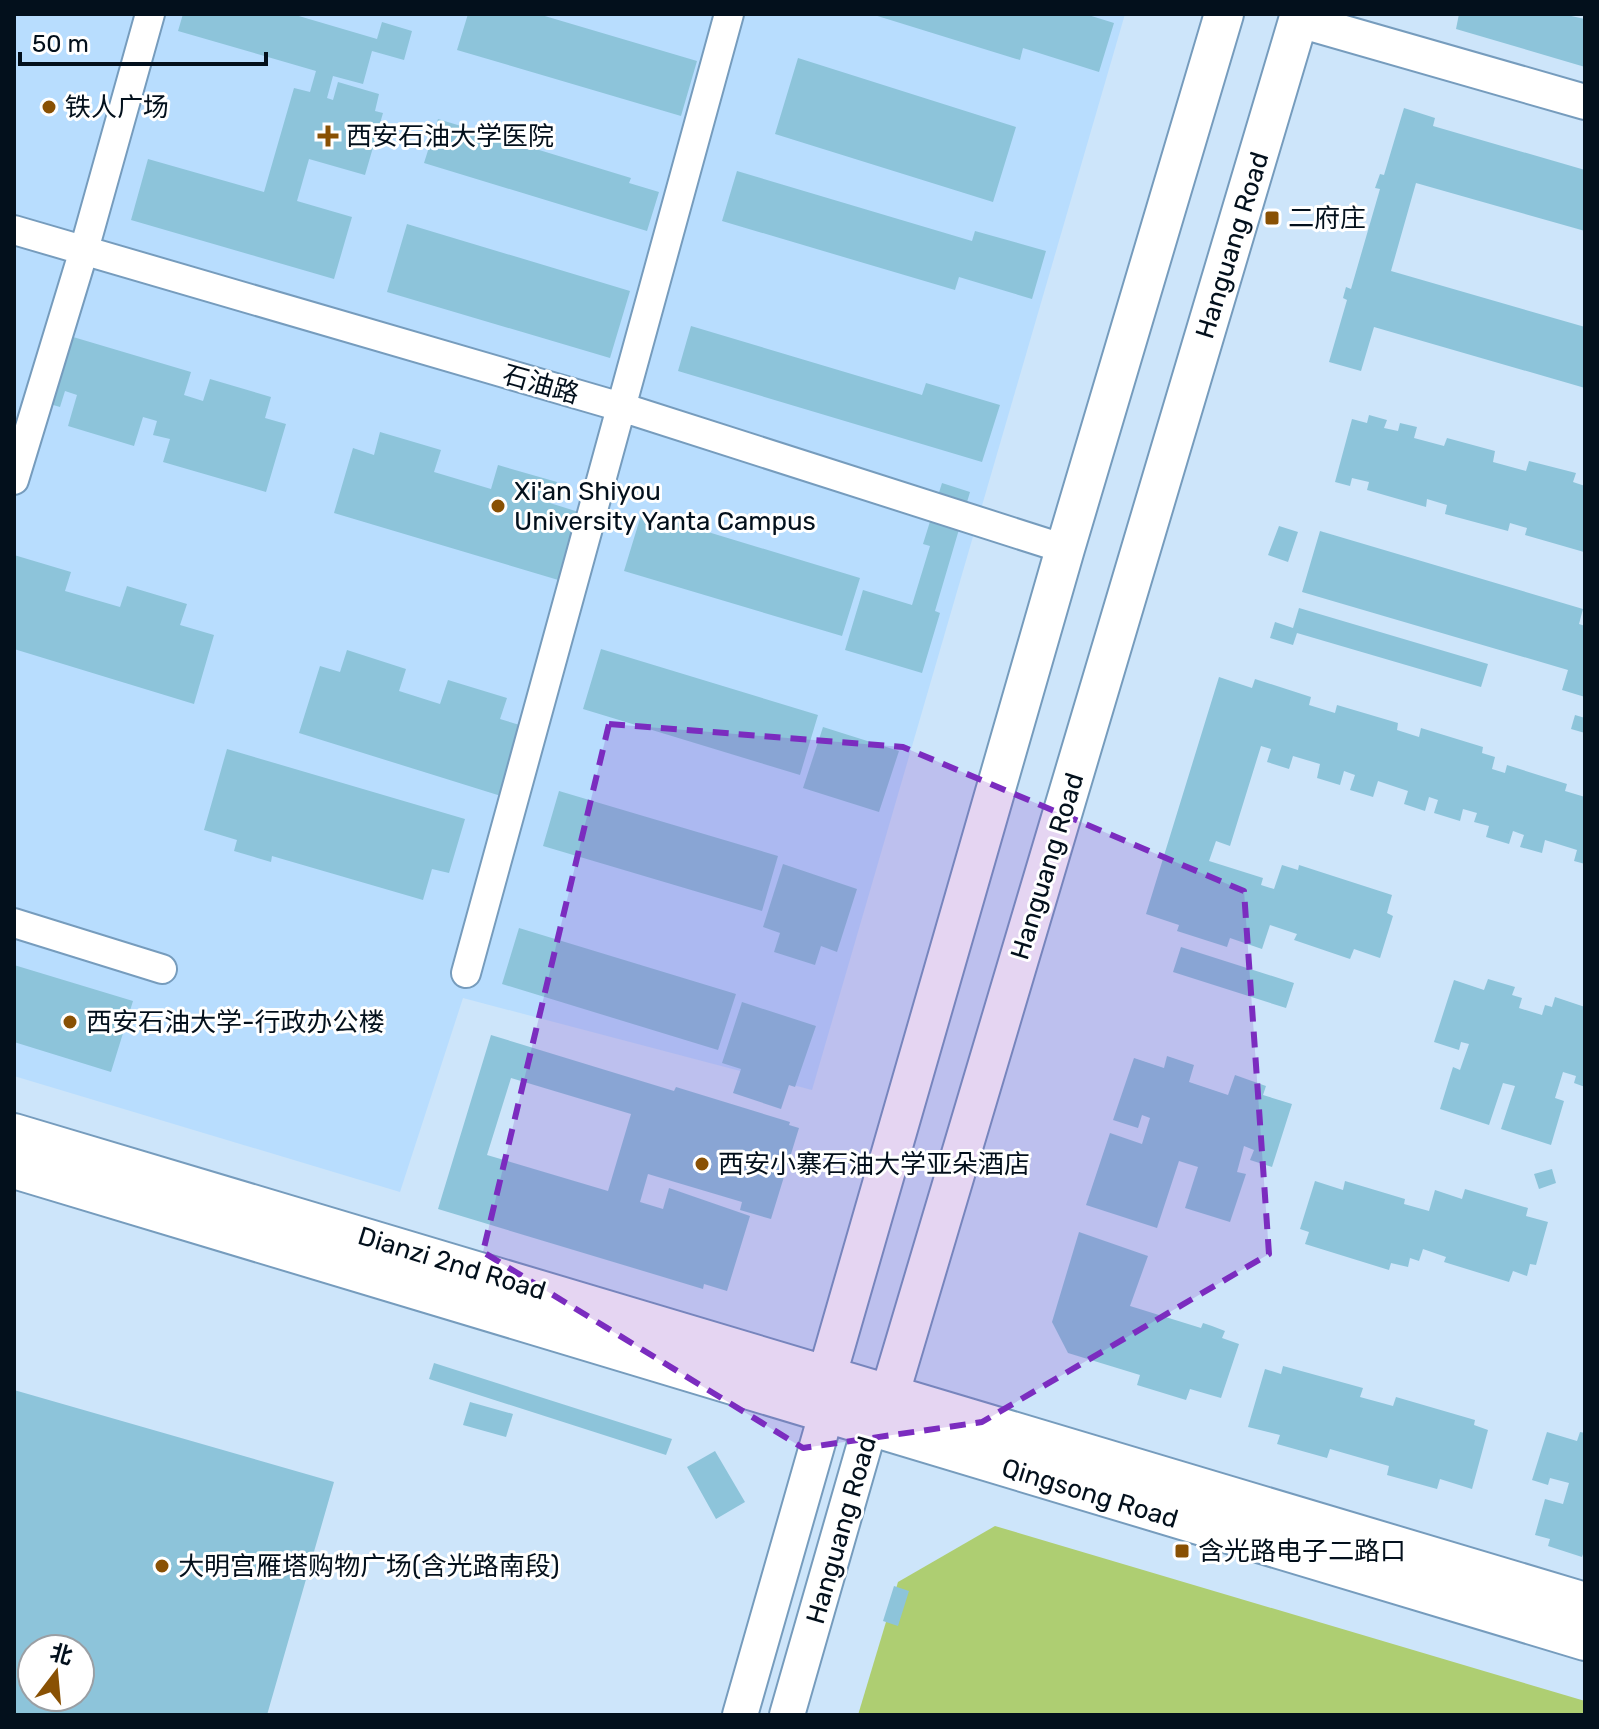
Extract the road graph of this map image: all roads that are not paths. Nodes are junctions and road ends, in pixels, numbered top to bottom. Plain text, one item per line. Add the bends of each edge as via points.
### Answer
1 (150, 14) edge
2 (729, 14) edge
3 (1224, 14) edge
4 (1300, 17) edge
5 (1585, 102) edge
6 (14, 230) edge
7 (84, 250) junction
8 (621, 407) junction
9 (14, 480) edge
10 (1065, 549) junction
11 (14, 923) edge
12 (162, 969) dead end
13 (466, 973) dead end
14 (14, 1133) edge
15 (14, 1169) edge
16 (827, 1393) junction
17 (890, 1393) junction
18 (870, 1426) junction
19 (1585, 1602) edge
20 (1585, 1641) edge
21 (740, 1715) edge
22 (787, 1715) edge

1 - 7 street
2 - 8 street
3 - 10 main road, Hanguang Road
4 - 5 street
4 - 17 main road, Hanguang Road
6 - 7 street, 石油路
7 - 8 street, 石油路
7 - 9 street
8 - 10 street, 石油路
8 - 13 street
10 - 16 main road, Hanguang Road
11 - 12 street
14 - 16 main road, Dianzi 2nd Road
15 - 16 main road, Dianzi 2nd Road
16 - 17 main road, Dianzi 2nd Road
16 - 18 main road, Dianzi 2nd Road
16 - 21 street, Hanguang Road
17 - 18 street, Hanguang Road
17 - 19 main road, Qingsong Road
18 - 20 main road, Qingsong Road
18 - 22 street, Hanguang Road

